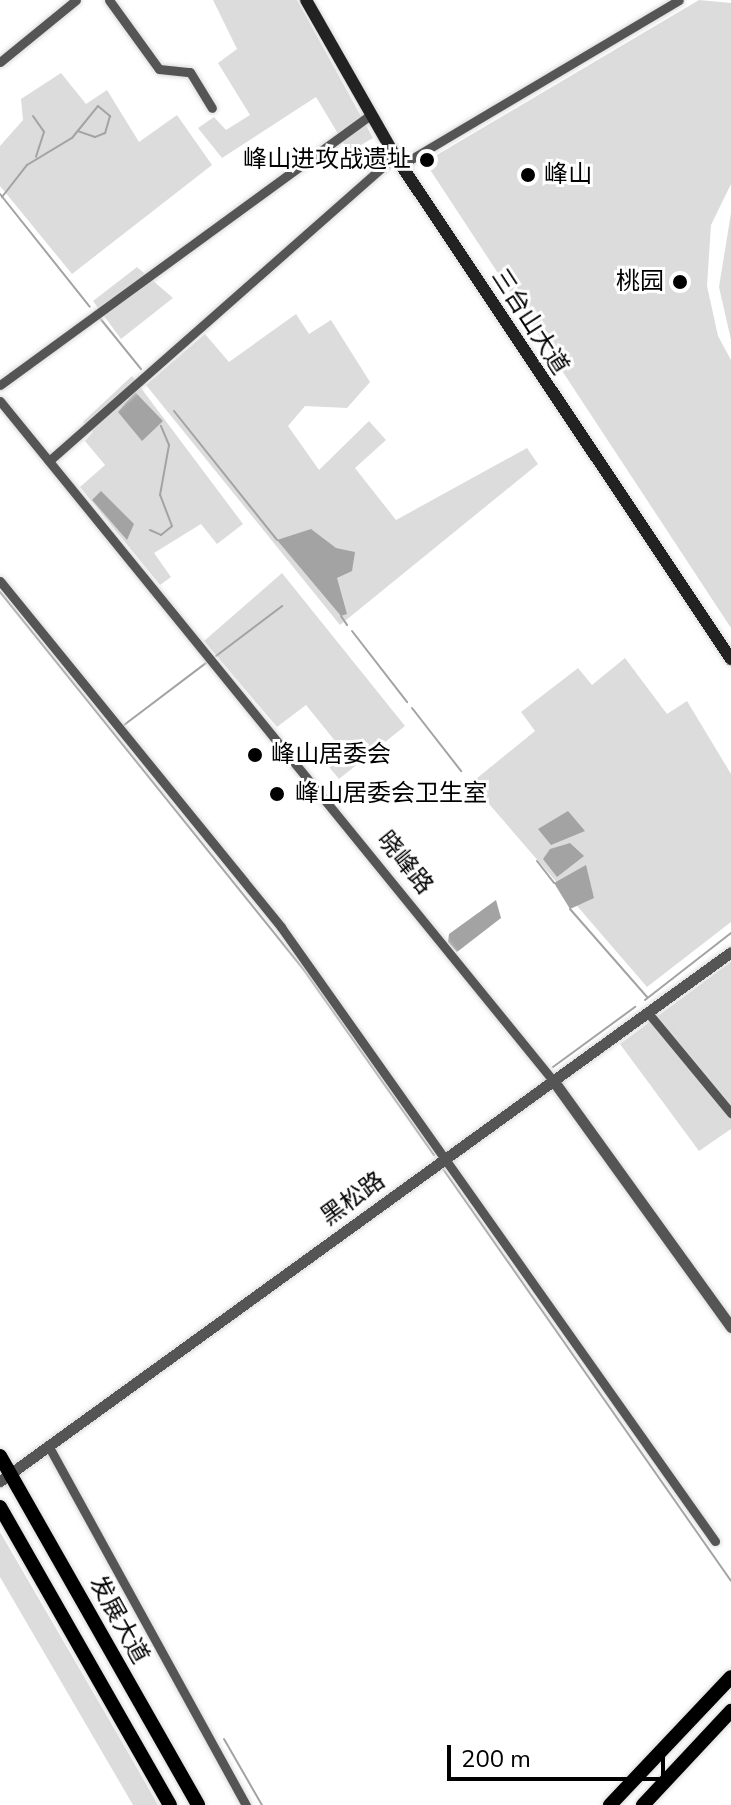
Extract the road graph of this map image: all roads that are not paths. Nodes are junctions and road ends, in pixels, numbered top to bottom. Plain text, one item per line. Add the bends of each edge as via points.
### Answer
1 (76, 0) edge
2 (109, 0) edge
3 (306, 0) edge
4 (679, 0) edge
5 (0, 62) edge
6 (212, 108) dead end
7 (370, 115) junction
8 (398, 161) junction
9 (0, 385) edge
10 (0, 401) edge
11 (49, 461) junction
12 (0, 581) edge
13 (731, 659) edge
14 (731, 952) edge
15 (649, 1014) junction
16 (555, 1083) junction
17 (731, 1113) edge
18 (447, 1158) junction
19 (731, 1327) edge
20 (48, 1445) junction
21 (0, 1456) edge
22 (6, 1477) edge
23 (0, 1507) edge
24 (32, 1511) junction
25 (10, 1524) junction
26 (715, 1541) dead end
27 (731, 1677) edge
28 (731, 1711) edge
29 (170, 1805) edge
30 (198, 1805) edge
31 (246, 1805) edge
32 (610, 1805) edge
33 (643, 1805) edge

1 - 5 street
2 - 6 street via 159,69 190,72
3 - 7 main road, 三台山大道
4 - 8 street
7 - 8 main road, 三台山大道
7 - 9 street
8 - 11 street
8 - 13 main road, 三台山大道
10 - 11 street, 晓峰路
11 - 16 street, 晓峰路
12 - 18 street via 281,927
14 - 15 street, 黑松路
15 - 16 street, 黑松路
15 - 17 street
16 - 18 street, 黑松路
16 - 19 street, 晓峰路
18 - 20 street, 黑松路
18 - 26 street
20 - 22 street, 黑松路
20 - 31 street
21 - 22 main road, 发展大道
22 - 24 main road, 发展大道
23 - 25 main road, 发展大道
24 - 25 main road
24 - 30 main road, 发展大道
25 - 29 main road, 发展大道
27 - 32 main road
28 - 33 main road

